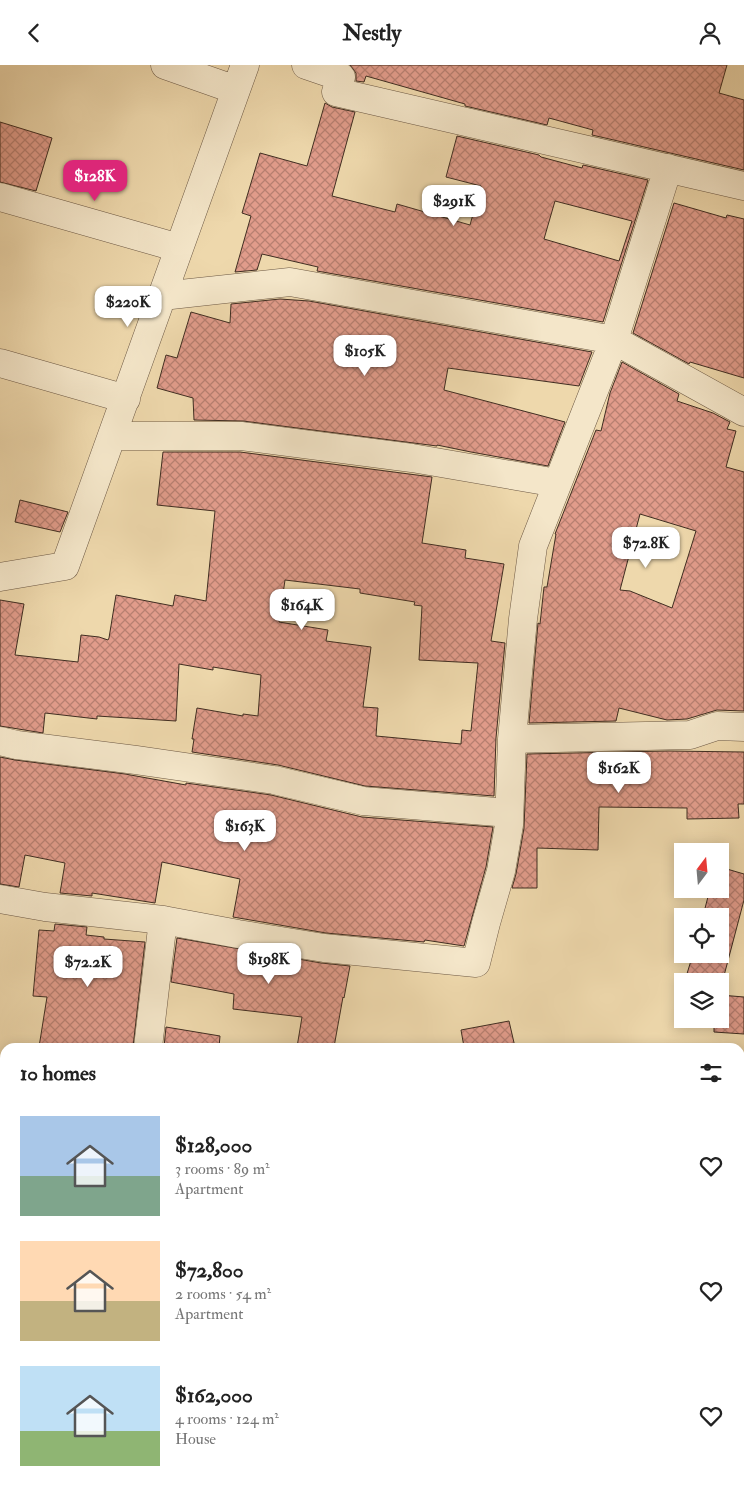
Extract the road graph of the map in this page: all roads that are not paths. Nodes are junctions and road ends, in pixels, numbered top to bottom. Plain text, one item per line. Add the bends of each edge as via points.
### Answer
1 (165, 65) edge
2 (245, 65) edge
3 (306, 65) edge
4 (236, 90) junction
5 (668, 168) junction
6 (744, 186) edge
7 (0, 197) edge
8 (179, 248) junction
9 (162, 296) junction
10 (614, 339) junction
11 (0, 363) edge
12 (126, 399) junction
13 (744, 412) edge
14 (112, 437) junction
15 (557, 483) junction
16 (0, 577) edge
17 (744, 727) edge
18 (512, 739) junction
19 (0, 741) edge
20 (509, 813) junction
21 (0, 899) edge
22 (163, 920) junction
23 (148, 1043) edge

1 - 4 street
2 - 4 street
3 - 5 street via 341,77 336,92
4 - 8 street
5 - 6 street
5 - 10 street
7 - 8 street
8 - 9 street
9 - 10 street via 290,283
9 - 12 street
10 - 13 street
10 - 15 street
11 - 12 street
12 - 14 street
14 - 15 street via 241,436 412,458
14 - 16 street via 65,566
15 - 18 street via 533,546
17 - 18 street via 717,726 690,735
18 - 20 street
19 - 20 street via 274,780 363,801
20 - 22 street via 501,871 476,963 324,948
21 - 22 street
22 - 23 street

